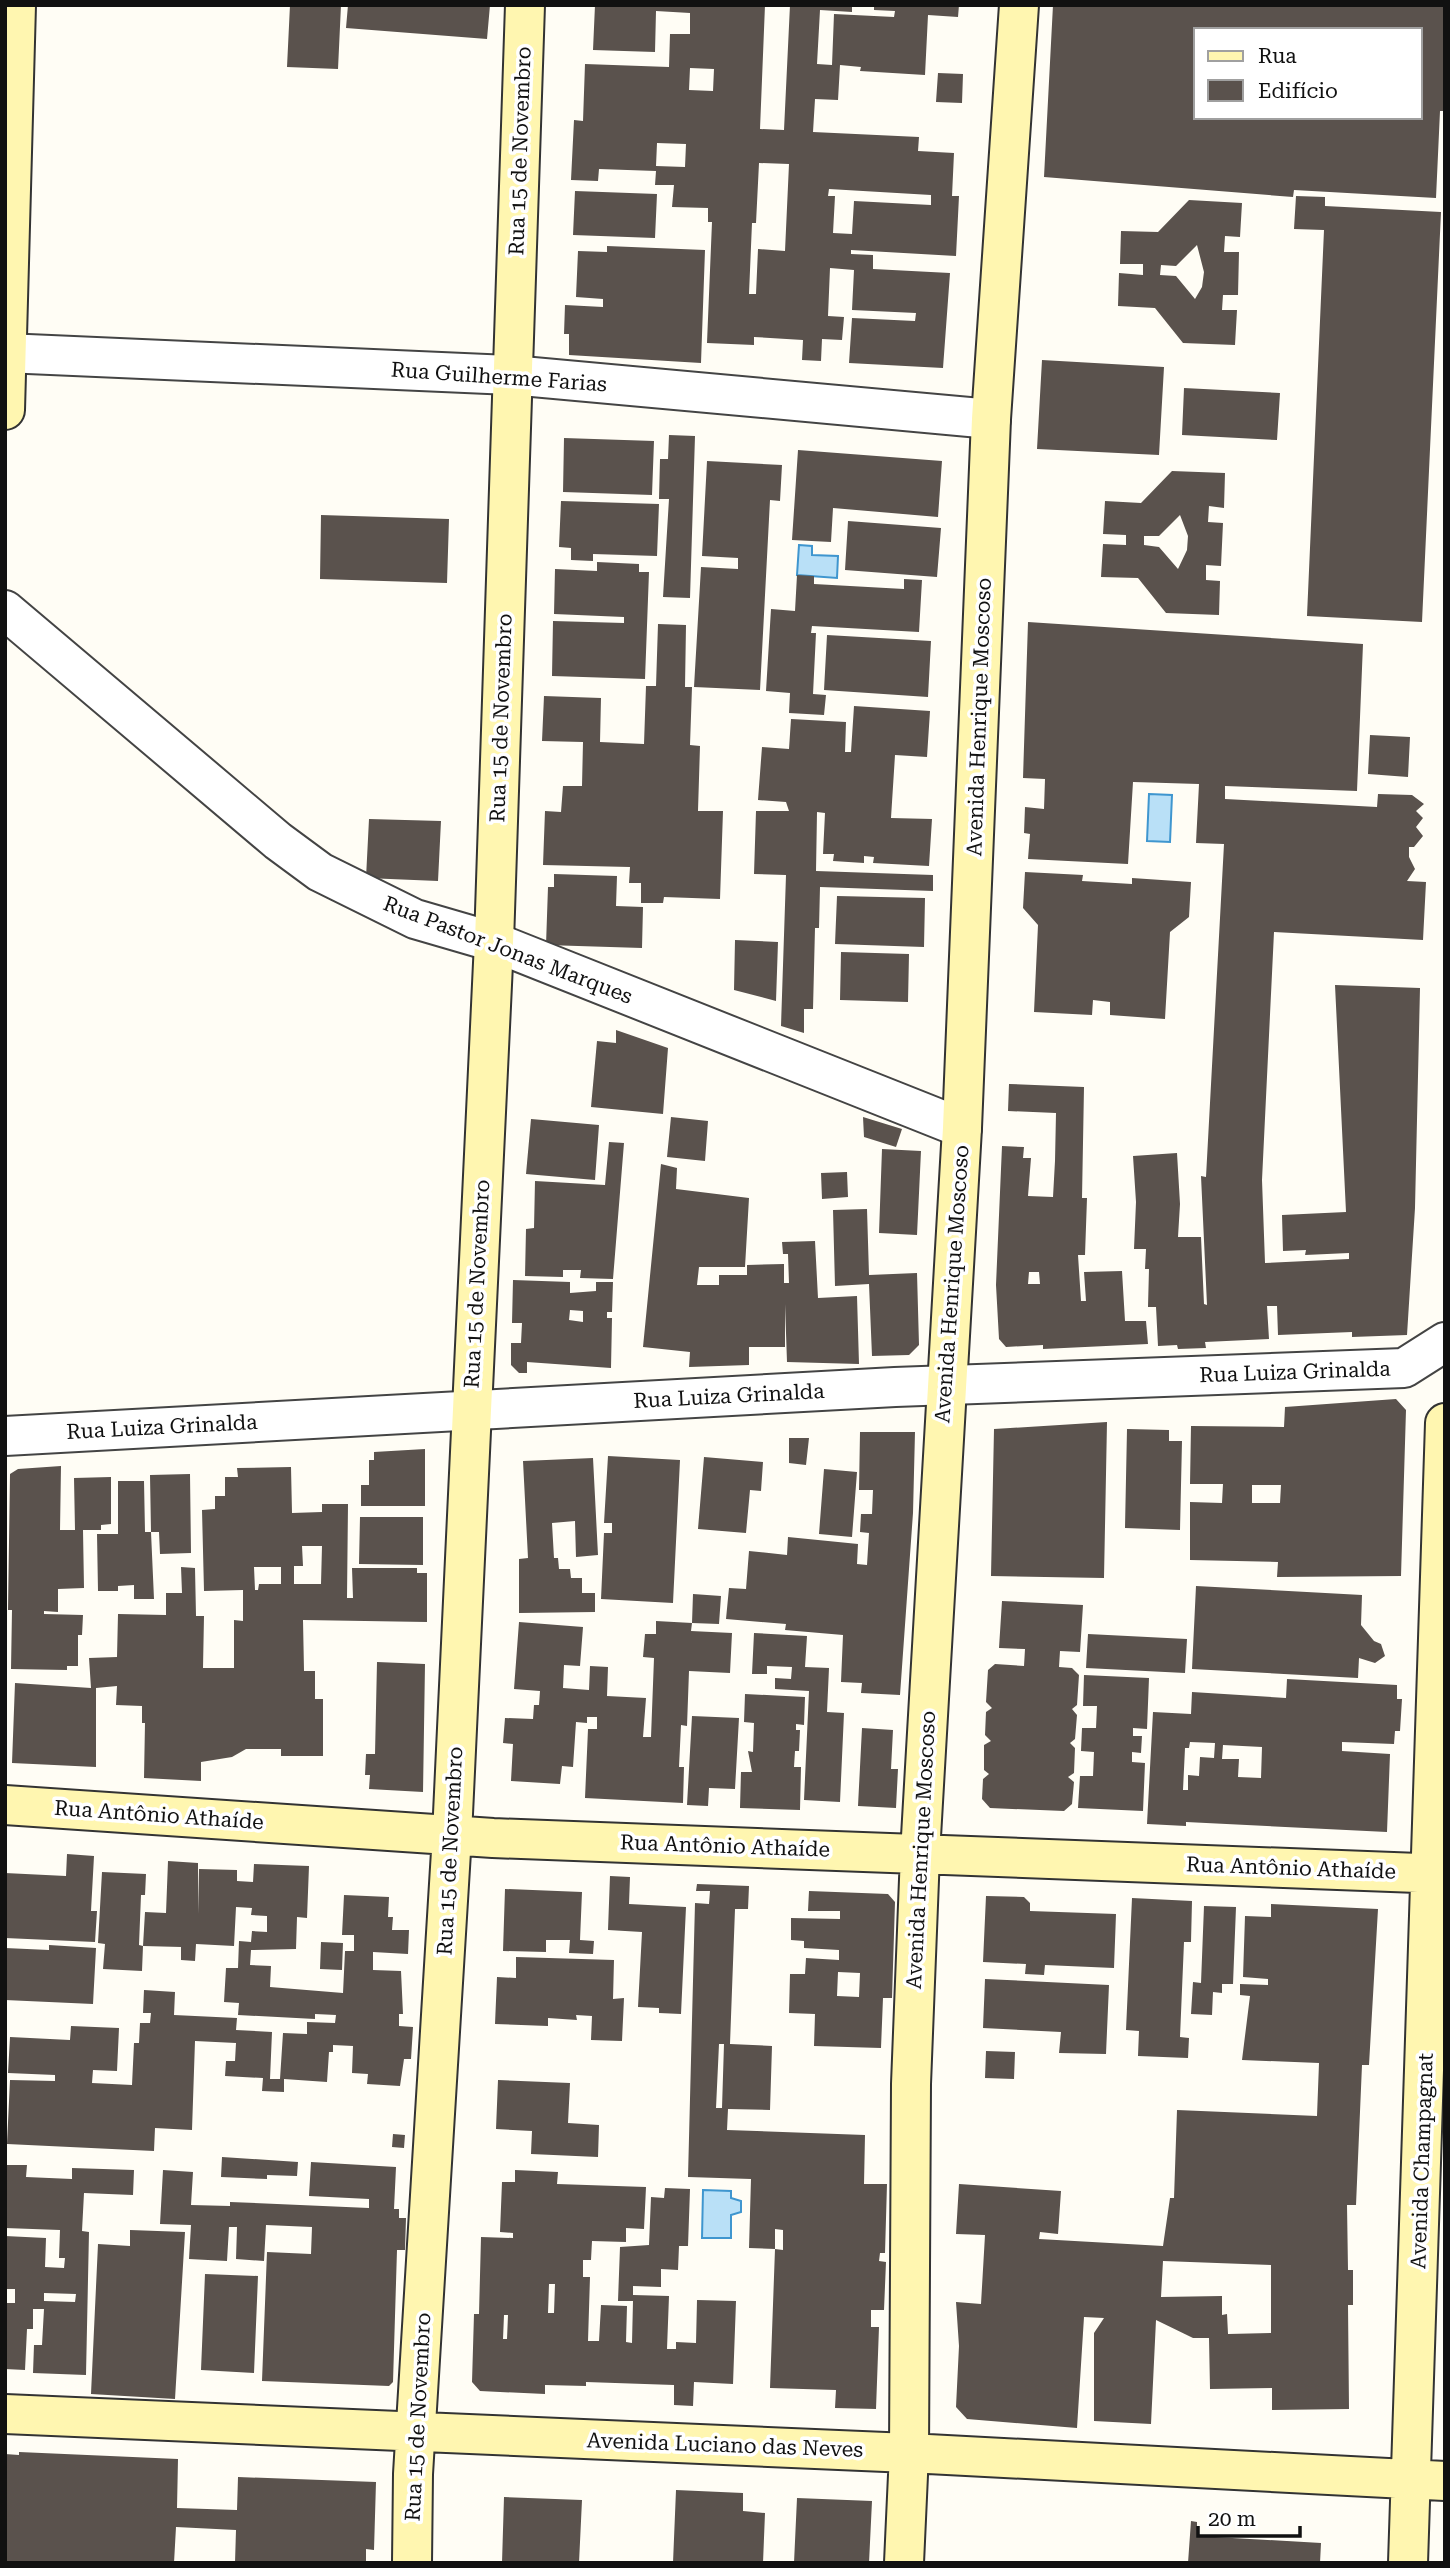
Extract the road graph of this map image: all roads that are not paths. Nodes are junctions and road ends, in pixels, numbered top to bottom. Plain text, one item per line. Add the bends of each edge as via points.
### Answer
1 (16, 5) edge
2 (525, 5) edge
3 (1019, 5) edge
4 (7, 353) edge
5 (511, 375) junction
6 (5, 410) edge
7 (991, 419) junction
8 (5, 610) edge
9 (494, 942) junction
10 (962, 1128) junction
11 (1445, 1342) edge
12 (945, 1387) junction
13 (471, 1410) junction
14 (1445, 1423) edge
15 (5, 1436) edge
16 (5, 1805) edge
17 (452, 1835) junction
18 (920, 1854) junction
19 (1439, 1874) edge
20 (5, 2414) edge
21 (415, 2432) junction
22 (909, 2453) junction
23 (1427, 2479) edge
24 (412, 2563) edge
25 (904, 2563) edge
26 (1408, 2563) edge

1 - 4 main road
2 - 5 main road, Rua 15 de Novembro
3 - 7 main road, Avenida Henrique Moscoso
4 - 5 street, Rua Guilherme Farias
4 - 6 main road
5 - 7 street, Rua Guilherme Farias
5 - 9 main road, Rua 15 de Novembro
7 - 10 main road, Avenida Henrique Moscoso
8 - 9 street, Rua Pastor Jonas Marques via 278,842 320,872 415,919
9 - 10 street, Rua Pastor Jonas Marques
9 - 13 main road, Rua 15 de Novembro
10 - 12 main road, Avenida Henrique Moscoso
11 - 12 street, Rua Luiza Grinalda via 1404,1368
12 - 13 street, Rua Luiza Grinalda
12 - 18 main road, Avenida Henrique Moscoso
13 - 15 street, Rua Luiza Grinalda
13 - 17 main road, Rua 15 de Novembro
14 - 19 main road, Avenida Champagnat
16 - 17 main road, Rua Antônio Athaíde
17 - 18 main road, Rua Antônio Athaíde
17 - 21 main road, Rua 15 de Novembro
18 - 19 main road, Rua Antônio Athaíde
18 - 22 main road, Avenida Henrique Moscoso via 911,2084
19 - 23 main road, Avenida Champagnat
20 - 21 main road, Avenida Luciano das Neves
21 - 22 main road, Avenida Luciano das Neves
21 - 24 main road, Rua 15 de Novembro
22 - 23 main road, Avenida Luciano das Neves
22 - 25 main road, Avenida Henrique Moscoso
23 - 26 main road, Avenida Champagnat

